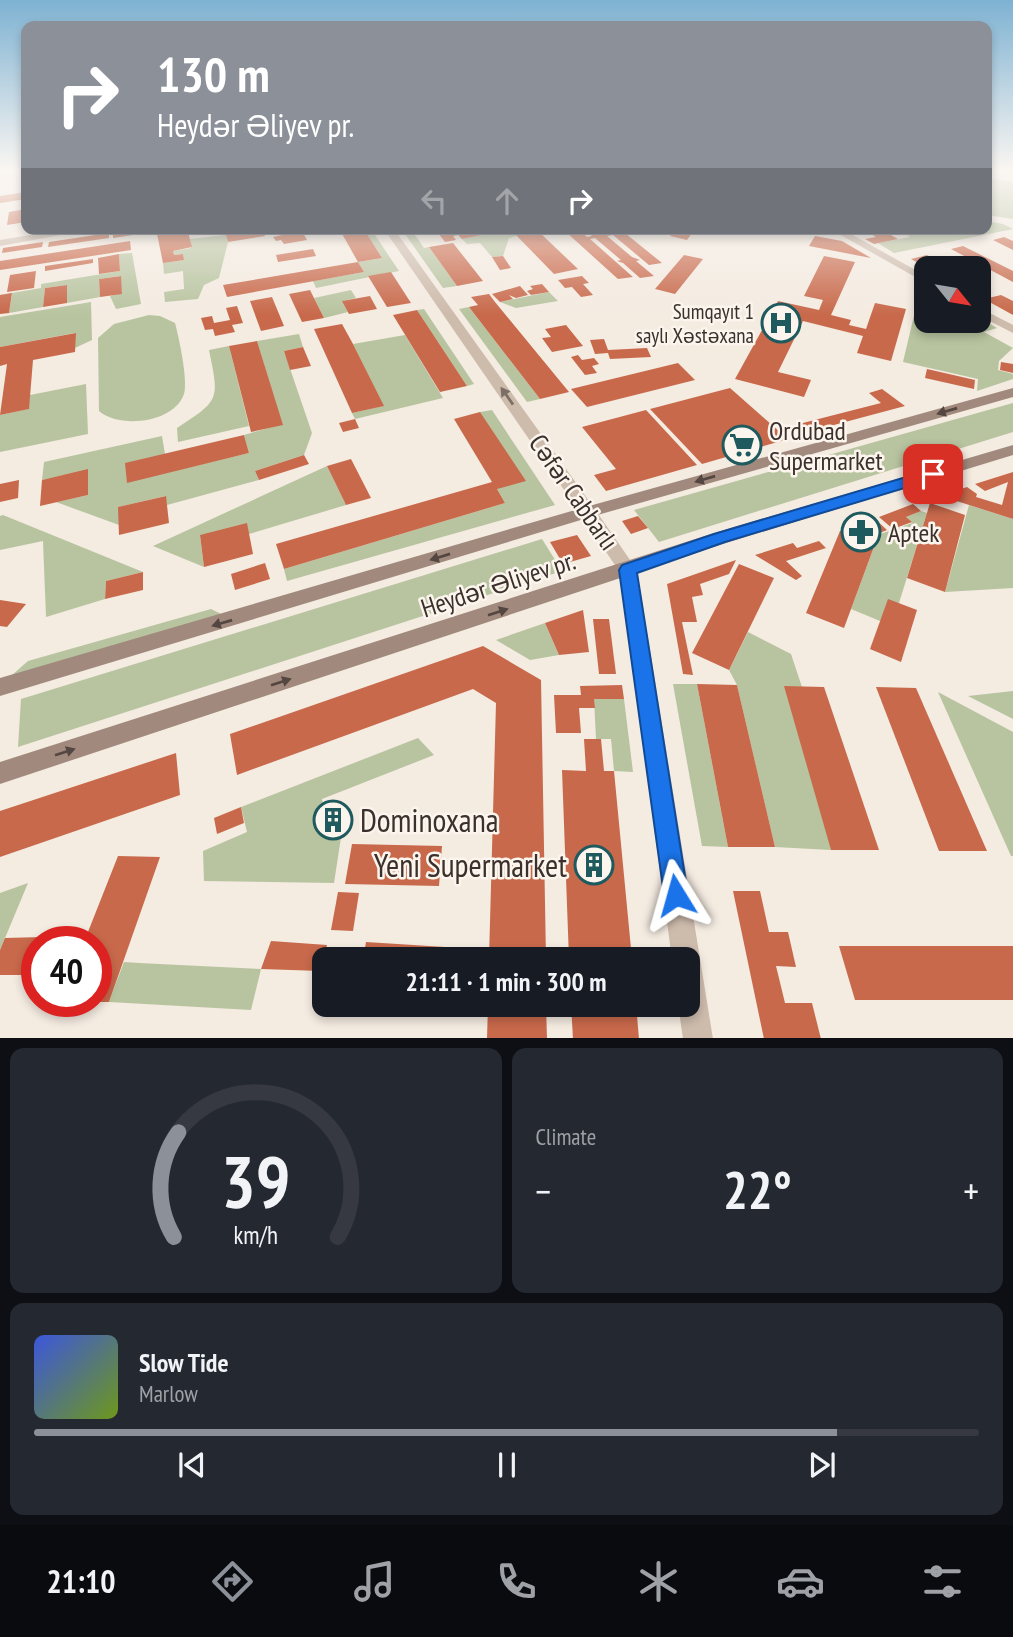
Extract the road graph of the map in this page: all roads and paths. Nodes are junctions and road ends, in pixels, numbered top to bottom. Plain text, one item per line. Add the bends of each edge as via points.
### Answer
1 (21, 228) edge
2 (0, 231) edge
3 (51, 235) edge
4 (393, 235) edge
5 (846, 235) edge
6 (0, 243) edge
7 (914, 273) edge
8 (991, 317) edge
9 (1013, 330) edge
10 (1013, 392) edge
11 (1013, 450) edge
12 (588, 512) junction
13 (628, 570) junction
14 (0, 687) edge
15 (0, 773) edge
16 (684, 947) edge
17 (695, 1017) edge
18 (698, 1038) edge

1 - 2 street
3 - 6 street
12 -> 4 street, Cəfər Cabbarlı
5 - 7 street
8 - 9 street
10 -> 12 main road, Heydər Əliyev pr.
11 - 13 main road, Heydər Əliyev pr.
12 - 13 street, Cəfər Cabbarlı
12 -> 14 main road, Heydər Əliyev pr.
15 -> 13 main road, Heydər Əliyev pr.
13 - 16 street, Cəfər Cabbarlı
17 - 18 street

